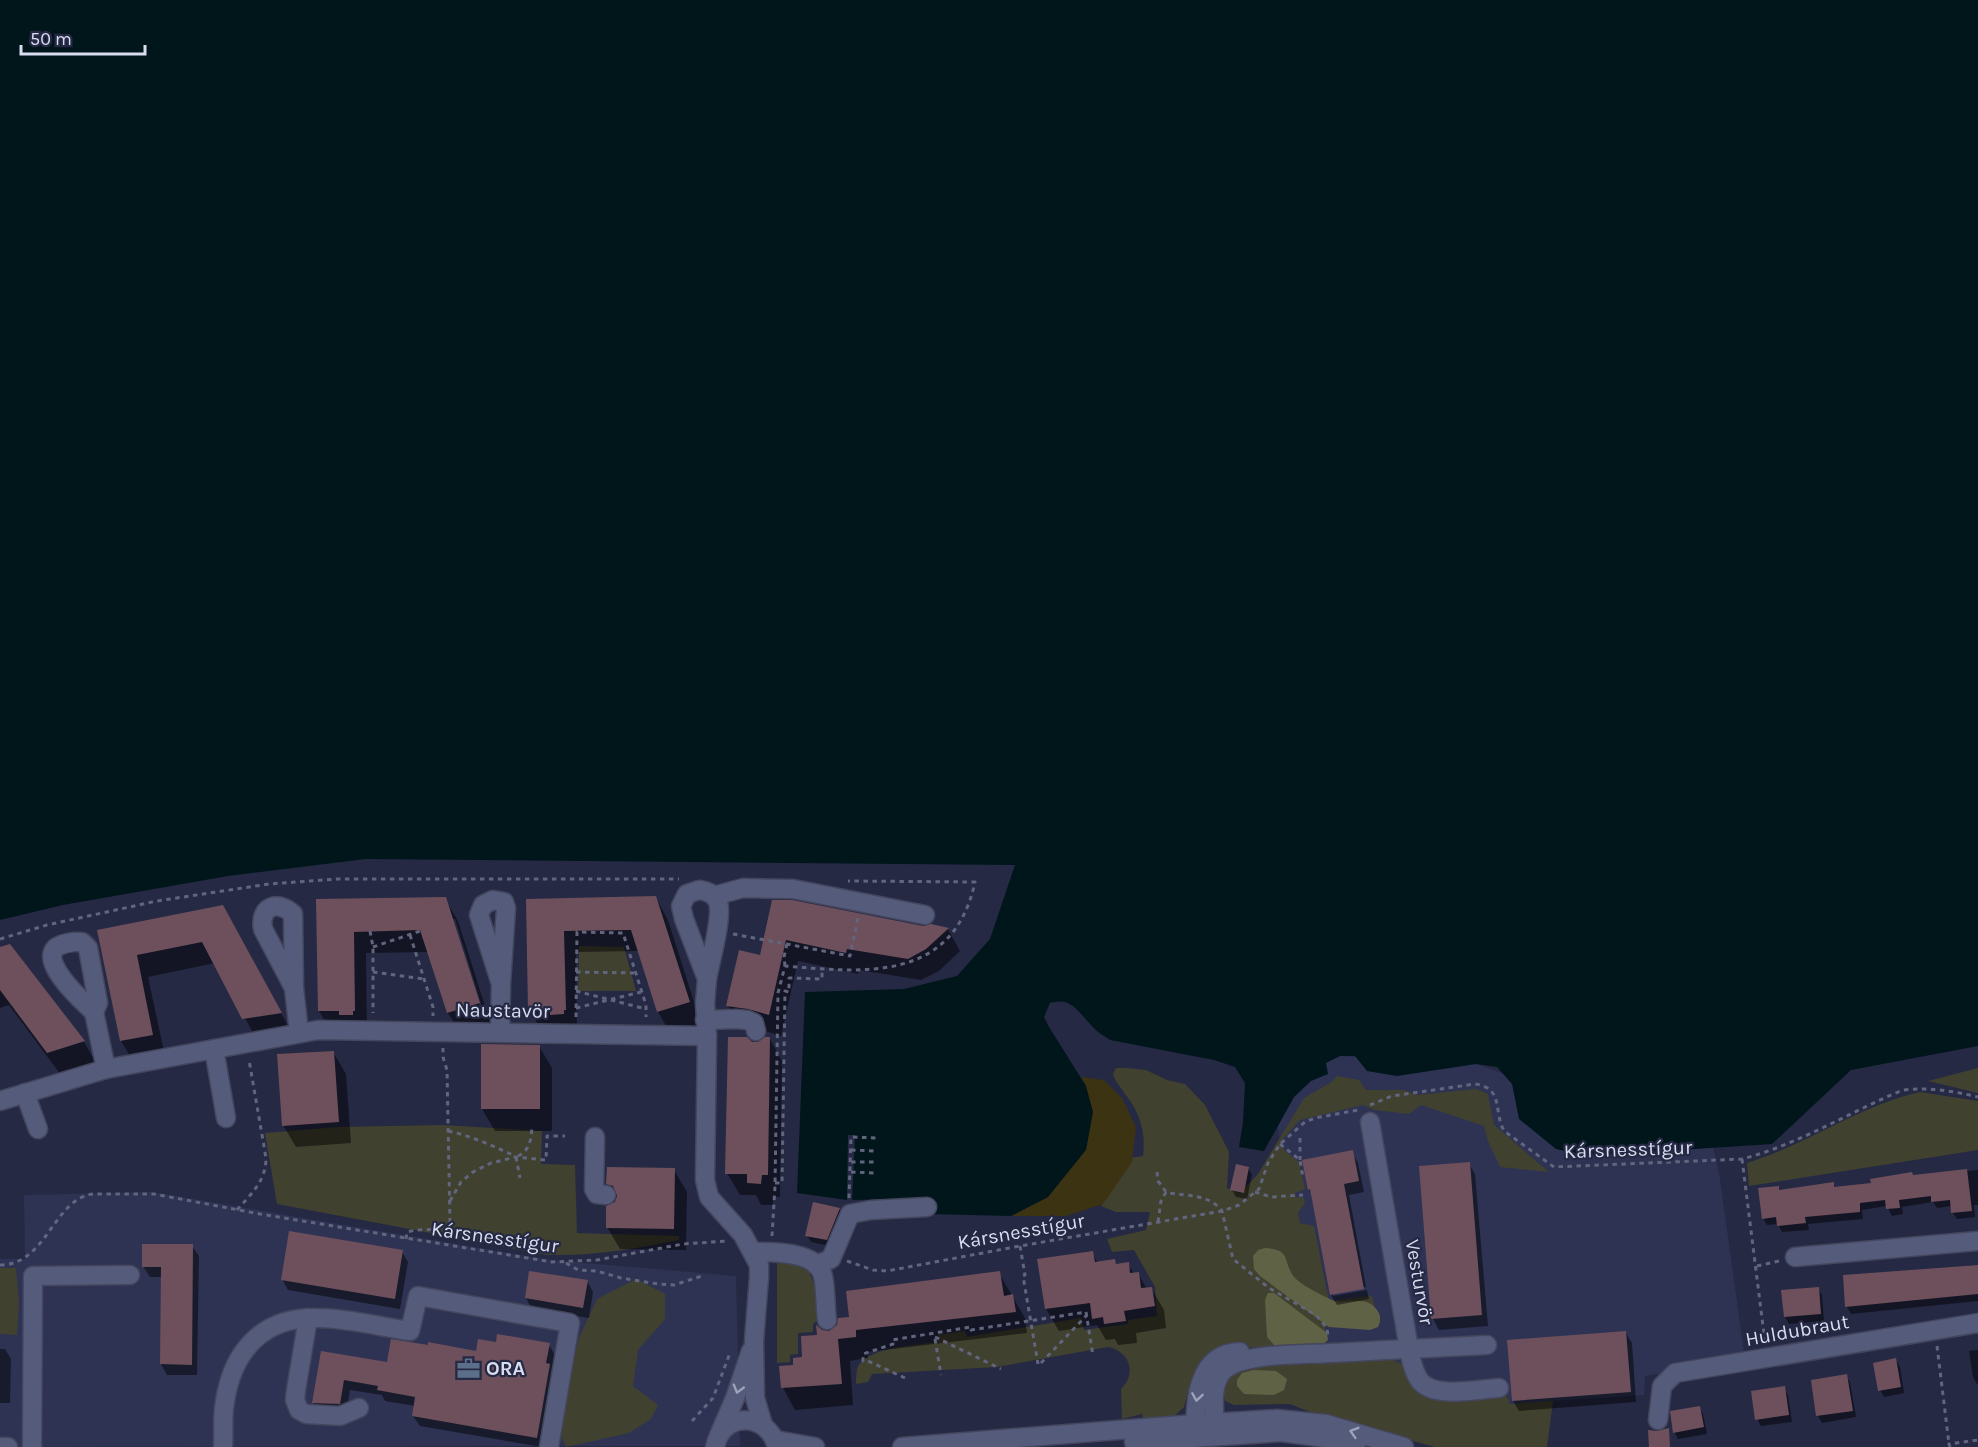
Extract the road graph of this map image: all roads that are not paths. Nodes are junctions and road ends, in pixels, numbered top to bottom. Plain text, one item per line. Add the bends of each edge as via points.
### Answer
1 (714, 896) junction
2 (925, 915) dead end
3 (707, 979) junction
4 (501, 984) dead end
5 (294, 988) dead end
6 (94, 1012) dead end
7 (706, 1028) junction
8 (756, 1031) dead end
9 (500, 1032) junction
10 (299, 1033) junction
11 (214, 1049) junction
12 (106, 1069) junction
13 (25, 1093) junction
14 (0, 1101) edge
15 (1366, 1113) road end
16 (226, 1118) dead end
17 (38, 1130) dead end
18 (595, 1137) dead end
19 (606, 1195) dead end
20 (927, 1207) dead end
21 (1978, 1241) edge
22 (741, 1244) junction
23 (1795, 1257) road end
24 (816, 1265) junction
25 (130, 1275) dead end
26 (308, 1318) junction
27 (827, 1320) dead end
28 (1978, 1323) edge
29 (754, 1341) junction
30 (1487, 1345) dead end
31 (1409, 1348) junction
32 (1272, 1356) junction
33 (1499, 1388) dead end
34 (359, 1408) dead end
35 (1658, 1420) dead end
36 (763, 1425) junction
37 (1215, 1429) junction
38 (1195, 1431) junction
39 (717, 1441) edge
40 (776, 1444) edge
41 (0, 1447) edge
42 (8, 1447) edge
43 (32, 1447) edge
44 (223, 1447) edge
45 (549, 1447) edge
46 (815, 1447) edge
47 (902, 1447) edge
48 (1052, 1447) edge
49 (1356, 1447) edge
50 (1404, 1447) edge

1 - 2 street via 743,888 793,889
1 - 3 street via 719,906
1 - 3 street via 704,890 693,891 681,906
3 - 7 street
4 - 9 street
5 - 10 street
6 - 12 street
7 - 8 street, Naustavör via 747,1020 754,1023
7 - 9 street, Naustavör via 646,1034
7 - 22 street via 705,1180 709,1197
9 - 10 street, Naustavör
10 - 11 street, Naustavör
11 - 12 street, Naustavör
11 - 16 street
12 - 13 street, Naustavör
13 - 14 street, Naustavör
13 - 17 street
15 - 31 street, Vesturvör
18 - 19 street via 594,1189 597,1194
20 - 24 street via 850,1214 833,1256
21 - 23 street
22 - 24 street via 798,1255
22 - 29 street via 759,1265
24 - 27 street via 822,1272
25 - 43 street via 33,1276
26 - 34 street via 295,1400 299,1410 340,1416
26 - 44 street via 278,1324 242,1351 225,1402
26 - 45 street via 410,1331 418,1296 570,1323
28 - 35 street, Huldubraut via 1675,1373 1662,1386
29 - 36 street via 755,1398
29 -> 39 street
30 - 31 street
31 - 32 street, Vesturvör
31 - 33 street via 1419,1380 1432,1390
32 - 37 street, Vesturvör via 1240,1361 1221,1373 1215,1393
32 -> 38 street, Vesturvör via 1233,1352 1216,1360 1198,1386
36 - 39 street via 754,1421 734,1422
36 - 40 street
37 - 38 street
37 - 49 street via 1301,1434
50 -> 37 street via 1303,1420 1277,1419
38 - 47 street
38 - 48 street
40 - 46 street
41 - 42 street

